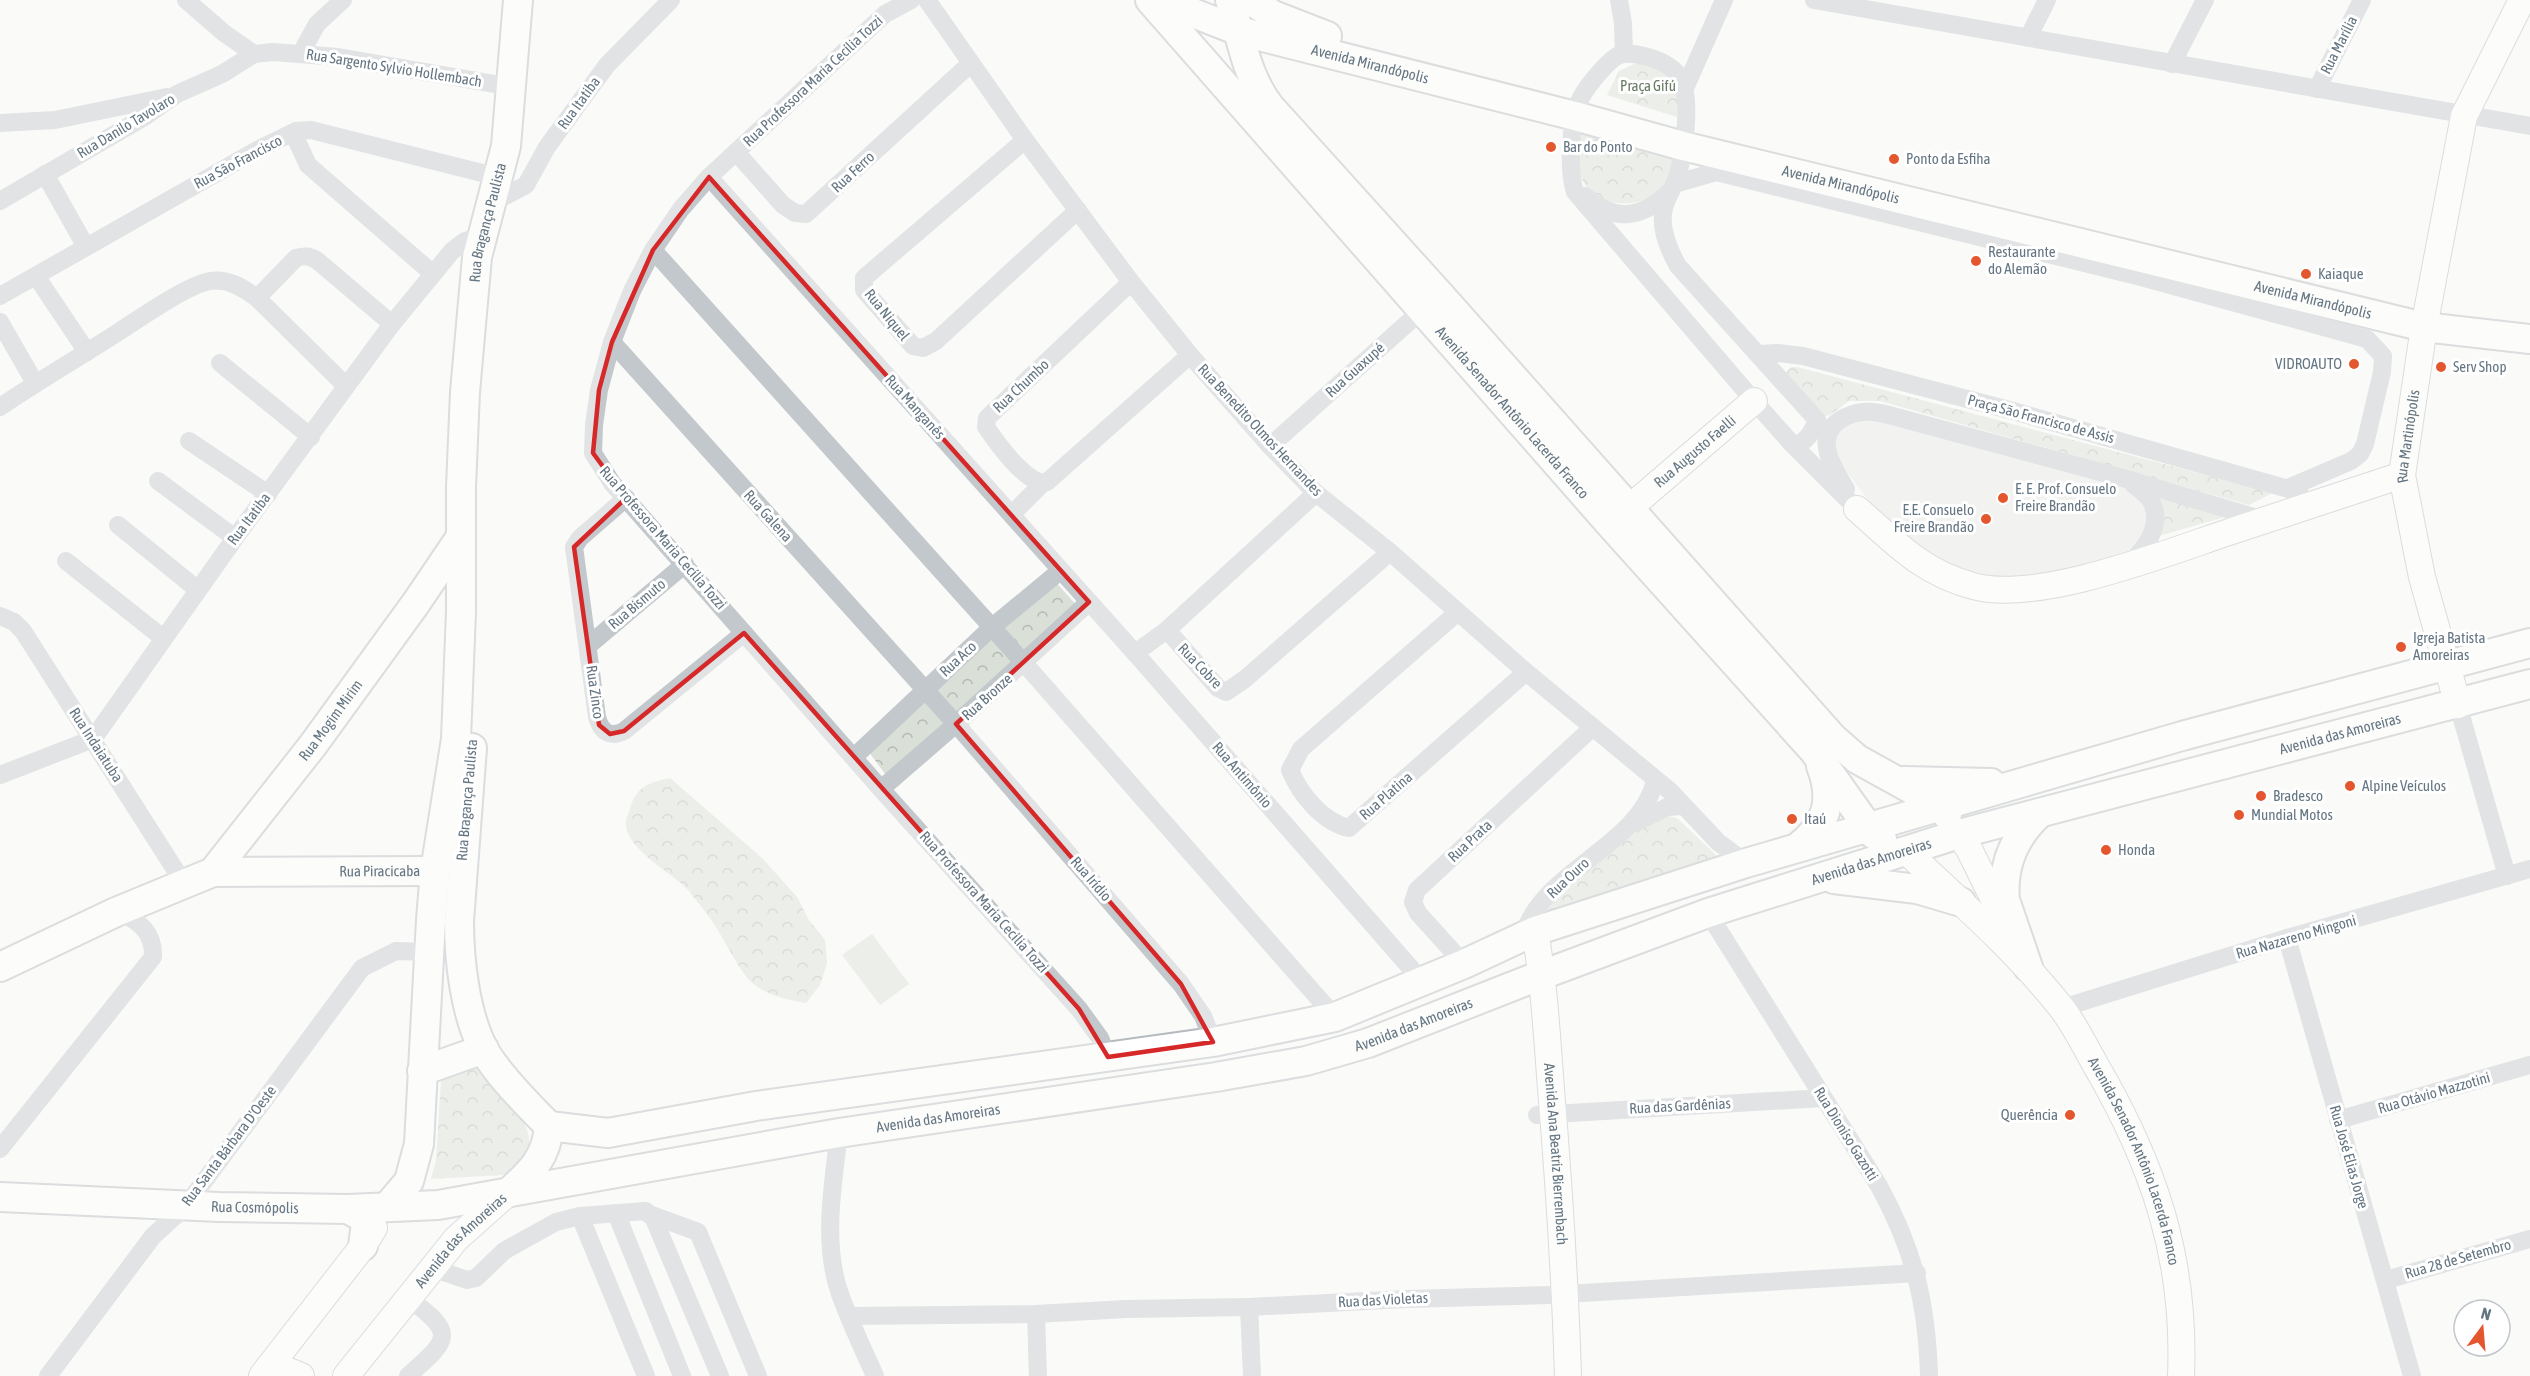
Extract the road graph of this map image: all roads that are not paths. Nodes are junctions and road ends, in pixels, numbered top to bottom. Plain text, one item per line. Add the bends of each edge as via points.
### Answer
1 (186, 0) edge
2 (343, 0) edge
3 (518, 0) edge
4 (670, 0) edge
5 (911, 0) edge
6 (927, 0) edge
7 (1158, 0) edge
8 (1225, 0) edge
9 (1230, 0) edge
10 (1250, 0) edge
11 (1618, 0) edge
12 (1724, 0) edge
13 (1814, 0) edge
14 (2047, 0) edge
15 (2205, 0) edge
16 (2362, 0) edge
17 (2522, 0) edge
18 (1890, 6) edge
19 (1239, 31) junction
20 (2028, 38) junction
21 (1275, 40) junction
22 (301, 53) junction
23 (254, 54) junction
24 (1624, 54) junction
25 (970, 64) junction
26 (2172, 64) junction
27 (1251, 75) junction
28 (512, 87) junction
29 (1685, 88) junction
30 (2317, 89) junction
31 (177, 94) junction
32 (1577, 108) junction
33 (2464, 116) junction
34 (0, 123) edge
35 (2530, 126) edge
36 (296, 131) junction
37 (1684, 139) junction
38 (1025, 140) junction
39 (736, 152) junction
40 (45, 174) junction
41 (1572, 174) junction
42 (498, 177) junction
43 (709, 177) junction
44 (1672, 188) junction
45 (0, 201) edge
46 (490, 204) junction
47 (1077, 210) junction
48 (86, 247) junction
49 (470, 248) junction
50 (653, 250) junction
51 (432, 273) junction
52 (36, 276) junction
53 (1131, 282) junction
54 (0, 296) edge
55 (257, 298) junction
56 (1430, 303) junction
57 (2426, 320) junction
58 (0, 322) edge
59 (2530, 323) edge
60 (392, 324) junction
61 (2530, 339) edge
62 (612, 342) junction
63 (87, 352) junction
64 (1758, 354) junction
65 (1190, 355) junction
66 (220, 363) dead end
67 (1779, 380) junction
68 (35, 383) junction
69 (346, 386) junction
70 (1754, 401) junction
71 (0, 407) edge
72 (1823, 425) junction
73 (311, 437) junction
74 (189, 441) dead end
75 (1793, 445) junction
76 (1270, 446) junction
77 (463, 447) junction
78 (2402, 475) junction
79 (2130, 480) junction
80 (158, 481) dead end
81 (1044, 483) junction
82 (2288, 488) junction
83 (1316, 493) junction
84 (268, 494) junction
85 (626, 498) junction
86 (2320, 502) junction
87 (1857, 509) junction
88 (1012, 514) junction
89 (1619, 516) junction
90 (2264, 520) junction
91 (118, 525) dead end
92 (235, 538) junction
93 (460, 538) junction
94 (1390, 552) junction
95 (66, 561) dead end
96 (685, 564) junction
97 (2126, 567) junction
98 (1060, 571) junction
99 (198, 590) junction
100 (1089, 602) junction
101 (416, 603) junction
102 (461, 611) junction
103 (1458, 612) junction
104 (0, 616) edge
105 (991, 628) junction
106 (1167, 630) junction
107 (744, 633) junction
108 (163, 638) junction
109 (477, 639) junction
110 (2530, 643) edge
111 (589, 645) junction
112 (1135, 653) junction
113 (1024, 663) junction
114 (2445, 664) junction
115 (1526, 672) junction
116 (2530, 684) edge
117 (925, 691) junction
118 (2458, 705) junction
119 (956, 724) junction
120 (1593, 727) junction
121 (93, 739) junction
122 (1814, 751) junction
123 (854, 757) junction
124 (0, 775) edge
125 (1655, 781) junction
126 (1898, 781) junction
127 (2026, 783) junction
128 (881, 789) junction
129 (1682, 806) junction
130 (1942, 806) junction
131 (2039, 814) junction
132 (1625, 828) junction
133 (1869, 828) junction
134 (1959, 834) junction
135 (1797, 848) junction
136 (1906, 851) junction
137 (1746, 863) junction
138 (2530, 869) edge
139 (435, 871) junction
140 (213, 872) junction
141 (2507, 876) junction
142 (1823, 878) junction
143 (183, 882) junction
144 (1961, 902) junction
145 (116, 912) junction
146 (1708, 914) junction
147 (1529, 934) junction
148 (2287, 938) junction
149 (428, 952) junction
150 (1464, 964) junction
151 (0, 967) edge
152 (2028, 967) junction
153 (1536, 976) junction
154 (1422, 981) junction
155 (2062, 1008) junction
156 (1335, 1017) junction
157 (1214, 1042) junction
158 (484, 1049) junction
159 (1108, 1058) junction
160 (2530, 1065) edge
161 (422, 1071) junction
162 (1823, 1098) junction
163 (1545, 1114) junction
164 (2338, 1120) junction
165 (549, 1126) junction
166 (839, 1133) junction
167 (0, 1149) edge
168 (509, 1192) junction
169 (0, 1197) edge
170 (185, 1207) junction
171 (387, 1207) junction
172 (348, 1209) junction
173 (616, 1213) junction
174 (649, 1214) junction
175 (580, 1216) junction
176 (2530, 1239) edge
177 (363, 1246) junction
178 (432, 1269) junction
179 (1917, 1273) junction
180 (2386, 1280) junction
181 (1557, 1294) junction
182 (409, 1299) junction
183 (1249, 1307) junction
184 (1036, 1314) junction
185 (850, 1316) junction
186 (265, 1372) edge
187 (48, 1376) edge
188 (301, 1376) edge
189 (346, 1376) edge
190 (408, 1376) edge
191 (646, 1376) edge
192 (682, 1376) edge
193 (720, 1376) edge
194 (758, 1376) edge
195 (875, 1376) edge
196 (1038, 1376) edge
197 (1252, 1376) edge
198 (1551, 1376) edge
199 (1568, 1376) edge
200 (1929, 1376) edge
201 (2181, 1376) edge
202 (2412, 1376) edge

1 - 23 street
2 - 22 street via 317,24
3 - 28 main road, Rua Bragança Paulista
4 - 46 street, Rua Itatiba via 607,65 547,147 526,185
5 - 39 street, Rua Professora Maria Cecília Tozzi via 885,14
6 - 25 street, Rua Benedito Olmos Hernandes
7 - 8 main road via 1206,8 1222,5
7 - 19 main road, Avenida Mirandópolis
7 - 56 main road, Avenida Senador Antônio Lacerda Franco
9 - 19 main road, Avenida Senador Antônio Lacerda Franco
10 - 32 main road, Avenida Mirandópolis via 1283,20 1325,36
11 - 24 street
12 - 29 street
13 - 18 street
14 - 20 street
15 - 26 street
16 - 30 street, Rua Marília
17 - 33 street, Rua Martinópolis
18 - 20 street
19 - 21 main road, Avenida Mirandópolis
19 - 27 main road, Avenida Senador Antônio Lacerda Franco
20 - 26 street
21 - 27 main road
21 - 32 main road, Avenida Mirandópolis
22 - 23 street, Rua Sargento Sylvio Hollembach
22 - 28 street, Rua Sargento Sylvio Hollembach
23 - 31 street, Rua Danilo Tavolaro
24 - 29 street via 1667,64
24 - 32 street via 1611,62
25 - 38 street, Rua Benedito Olmos Hernandes
25 - 39 street, Rua Ferro via 806,214 795,213 783,205
26 - 30 street
27 - 56 main road, Avenida Senador Antônio Lacerda Franco via 1261,96
28 - 42 main road, Rua Bragança Paulista via 506,146
29 - 37 street
30 - 33 street
31 - 34 street via 55,120
31 - 40 street, Rua Danilo Tavolaro
32 - 37 main road, Avenida Mirandópolis
32 - 41 street
33 - 35 street
33 - 57 street, Rua Martinópolis
36 - 42 street, Rua São Francisco via 320,132
36 - 48 street, Rua São Francisco
36 - 51 street via 308,165
37 - 44 street
37 - 57 main road, Avenida Mirandópolis
38 - 47 street, Rua Benedito Olmos Hernandes
38 - 47 street, Rua Niquel via 864,278 864,290 913,346 922,348 936,341
39 - 43 street, Rua Professora Maria Cecília Tozzi
40 - 45 street, Rua Danilo Tavolaro
40 - 48 street
41 - 44 street via 1582,193 1593,202 1626,215 1648,210
41 - 70 street via 1575,192 1591,212
42 - 46 main road, Rua Bragança Paulista
43 - 50 street, Rua Professora Maria Cecília Tozzi
43 - 88 street, Rua Manganês
44 - 64 street via 1663,214 1665,237 1678,266
44 - 82 street, Avenida Mirandópolis via 1716,172 2141,277 2367,339 2383,356 2366,444 2351,461
46 - 49 main road, Rua Bragança Paulista
47 - 53 street, Rua Benedito Olmos Hernandes
48 - 52 street, Rua São Francisco
49 - 51 street, Rua Itatiba
49 - 77 main road, Rua Bragança Paulista
50 - 62 street, Rua Professora Maria Cecília Tozzi
50 - 105 street
51 - 60 street, Rua Itatiba
52 - 54 street, Rua São Francisco
52 - 63 street
53 - 65 street, Rua Benedito Olmos Hernandes
53 - 81 street, Rua Chumbo via 987,418 986,427 996,441 1028,477
55 - 60 street via 296,258 310,256
55 - 63 street via 240,286 206,282
55 - 69 street
56 - 76 street, Rua Guaxupé
56 - 89 main road, Avenida Senador Antônio Lacerda Franco
57 - 59 main road, Avenida Mirandópolis
57 - 61 main road, Avenida Mirandópolis
57 - 78 street, Rua Martinópolis
58 - 68 street
60 - 69 street, Rua Itatiba
62 - 85 street, Rua Professora Maria Cecília Tozzi via 599,390 593,453
62 - 117 street, Rua Galena
63 - 68 street
64 - 67 street
64 - 82 street, Praça São Francisco de Assis via 1803,356
65 - 76 street, Rua Benedito Olmos Hernandes
65 - 81 street
66 - 73 street
67 - 70 street, Rua Augusto Faelli
67 - 72 street
68 - 71 street
69 - 73 street, Rua Itatiba
70 - 75 street
70 - 89 street, Rua Augusto Faelli
72 - 75 street via 1800,444
72 - 79 street via 1850,414 1876,412
72 - 87 street via 1829,455
73 - 84 street, Rua Itatiba
74 - 84 street
75 - 87 street
76 - 83 street, Rua Benedito Olmos Hernandes
77 - 93 main road, Rua Bragança Paulista
77 - 109 main road, Rua Bragança Paulista via 473,535
78 - 86 street
78 - 114 street, Rua Martinópolis via 2422,577
79 - 90 street
79 - 97 street via 2151,501 2154,517 2150,539
80 - 92 street
81 - 88 street
82 - 86 street, Praça São Francisco de Assis
83 - 94 street, Rua Benedito Olmos Hernandes
83 - 106 street, Rua Cobre
84 - 92 street, Rua Itatiba
85 - 96 street, Rua Professora Maria Cecília Tozzi
85 - 111 street, Rua Zinco via 574,547
86 - 90 street
87 - 97 street via 1911,558 1975,587 2018,589
88 - 98 street, Rua Manganês
89 - 122 main road, Avenida Senador Antônio Lacerda Franco
89 - 126 main road, Avenida Senador Antônio Lacerda Franco via 1833,738 1857,759
90 - 97 street
91 - 99 street
92 - 99 street, Rua Itatiba
93 - 101 main road, Rua Mogim Mirim
93 - 102 main road, Rua Bragança Paulista
94 - 103 street, Rua Benedito Olmos Hernandes
94 - 106 street, Rua Cobre via 1226,692 1218,688
95 - 108 street
96 - 107 street, Rua Professora Maria Cecília Tozzi
96 - 111 street, Rua Bismuto
98 - 100 street, Rua Antimônio
98 - 105 street
99 - 108 street, Rua Itatiba
100 - 112 street, Rua Antimônio
100 - 113 street, Rua Bronze
101 - 102 main road via 440,600
101 - 140 main road, Rua Mogim Mirim via 313,745
102 - 109 main road
102 - 139 main road, Rua Bragança Paulista via 456,739
103 - 115 street, Rua Benedito Olmos Hernandes
103 - 115 street, Rua Platina via 1294,759 1290,770 1297,786 1329,821 1349,828
104 - 121 street, Rua Indaiatuba via 23,631
105 - 113 street
105 - 117 street, Rua Aco
106 - 112 street
107 - 111 street, Rua Zinco via 618,734 610,734 599,725
107 - 123 street, Rua Professora Maria Cecília Tozzi
108 - 121 street, Rua Itatiba
109 - 158 main road, Rua Bragança Paulista via 459,942 471,1015
110 - 114 main road
112 - 154 street, Rua Antimônio
113 - 119 street, Rua Bronze
113 - 156 street
114 - 118 street, Rua Martinópolis
114 - 127 main road
115 - 120 street, Rua Benedito Olmos Hernandes
116 - 118 main road, Avenida das Amoreiras
117 - 119 street, Rua Galena
117 - 123 street
118 - 131 main road, Avenida das Amoreiras
118 - 141 street, Rua Martinópolis
119 - 128 street, Rua Bronze
119 - 157 street, Rua Irídio via 1181,984 1203,1016
120 - 125 street, Rua Benedito Olmos Hernandes
120 - 150 street, Rua Prata via 1417,890 1413,902 1418,913
121 - 124 street
121 - 143 street, Rua Indaiatuba
122 - 133 main road, Avenida Senador Antônio Lacerda Franco
122 - 135 main road via 1829,795 1817,829
123 - 128 street, Rua Professora Maria Cecília Tozzi
125 - 129 street, Rua Benedito Olmos Hernandes
125 - 132 street, Rua Ouro via 1644,808
126 - 127 main road
126 - 130 main road, Avenida Senador Antônio Lacerda Franco
127 - 130 main road
128 - 159 street, Rua Professora Maria Cecília Tozzi via 1079,1009 1100,1038
129 - 132 street, Rua Ouro via 1667,807
129 - 137 street, Rua Benedito Olmos Hernandes
130 - 133 main road
130 - 134 main road
131 - 134 main road, Avenida das Amoreiras
131 - 152 main road via 2017,838 2004,890
132 - 147 street, Rua Ouro via 1548,897 1533,915
133 - 135 main road
133 - 136 main road
134 - 136 main road, Avenida das Amoreiras
134 - 152 street, Avenida Senador Antônio Lacerda Franco
135 - 137 main road
136 - 142 main road, Avenida das Amoreiras
136 - 144 street, Avenida Senador Antônio Lacerda Franco
137 - 147 main road
138 - 141 street, Rua Nazareno Mingoni
139 - 140 main road, Rua Piracicaba
139 - 149 main road, Rua Piracicaba
140 - 143 main road, Rua Piracicaba
141 - 148 street, Rua Nazareno Mingoni
142 - 144 main road via 1898,886
142 - 146 main road, Avenida das Amoreiras
143 - 145 main road, Rua Piracicaba
144 - 152 street, Avenida Senador Antônio Lacerda Franco
145 - 151 main road, Rua Piracicaba
145 - 167 street via 142,926 150,938 153,957
146 - 153 main road, Avenida das Amoreiras
146 - 162 street, Rua Dioníso Gazotti
147 - 150 main road
147 - 153 street, Avenida Ana Beatriz Bierrembach
148 - 155 street, Rua Nazareno Mingoni
148 - 164 street, Rua José Elias Jorge
149 - 161 main road, Rua Piracicaba
149 - 170 street, Rua Santa Bárbara D'Oeste via 396,951 362,968
150 - 154 main road
152 - 155 street, Avenida Senador Antônio Lacerda Franco
153 - 163 street, Avenida Ana Beatriz Bierrembach
153 - 166 main road, Avenida das Amoreiras via 1368,1043 1306,1061
154 - 156 main road
155 - 201 street, Avenida Senador Antônio Lacerda Franco via 2134,1134 2160,1204 2174,1258 2181,1310
156 - 157 main road
157 - 159 main road
158 - 161 main road
158 - 165 main road, Rua Bragança Paulista
159 - 165 main road via 756,1106 608,1133
160 - 164 street, Rua Otávio Mazzotini
161 - 171 main road, Rua Piracicaba via 417,1157 409,1181
162 - 163 street, Rua das Gardênias
162 - 179 street, Rua Dioníso Gazotti via 1889,1205
163 - 181 street, Avenida Ana Beatriz Bierrembach
164 - 180 street, Rua José Elias Jorge
165 - 168 main road via 542,1157
166 - 168 main road, Avenida das Amoreiras
166 - 185 street via 831,1239 839,1293
168 - 171 main road, Rua Cosmópolis via 438,1204
168 - 178 street, Avenida das Amoreiras via 456,1239
169 - 170 main road, Rua Cosmópolis
170 - 172 main road, Rua Cosmópolis
170 - 187 street, Rua Santa Bárbara D'Oeste via 153,1236
171 - 172 main road, Rua Cosmópolis
171 - 177 street
172 - 177 main road via 366,1223
173 - 174 street via 642,1210
173 - 175 street
173 - 192 street
174 - 193 street
174 - 194 street via 698,1232
175 - 178 street via 556,1222 504,1251 476,1278 467,1280
175 - 191 street
176 - 180 street, Rua 28 de Setembro
177 - 186 street
178 - 182 street, Avenida das Amoreiras
179 - 181 street, Rua das Violetas
179 - 200 street, Rua Dioníso Gazotti
180 - 202 street, Rua José Elias Jorge
181 - 183 street, Rua das Violetas
181 - 198 street, Avenida Ana Beatriz Bierrembach
181 - 199 street, Avenida Ana Beatriz Bierrembach
182 - 189 street, Avenida das Amoreiras
182 - 190 street via 436,1320 442,1337 438,1349
183 - 184 street, Rua das Violetas
183 - 197 street
184 - 185 street, Rua das Violetas
184 - 196 street
185 - 195 street
186 - 188 street via 279,1368

